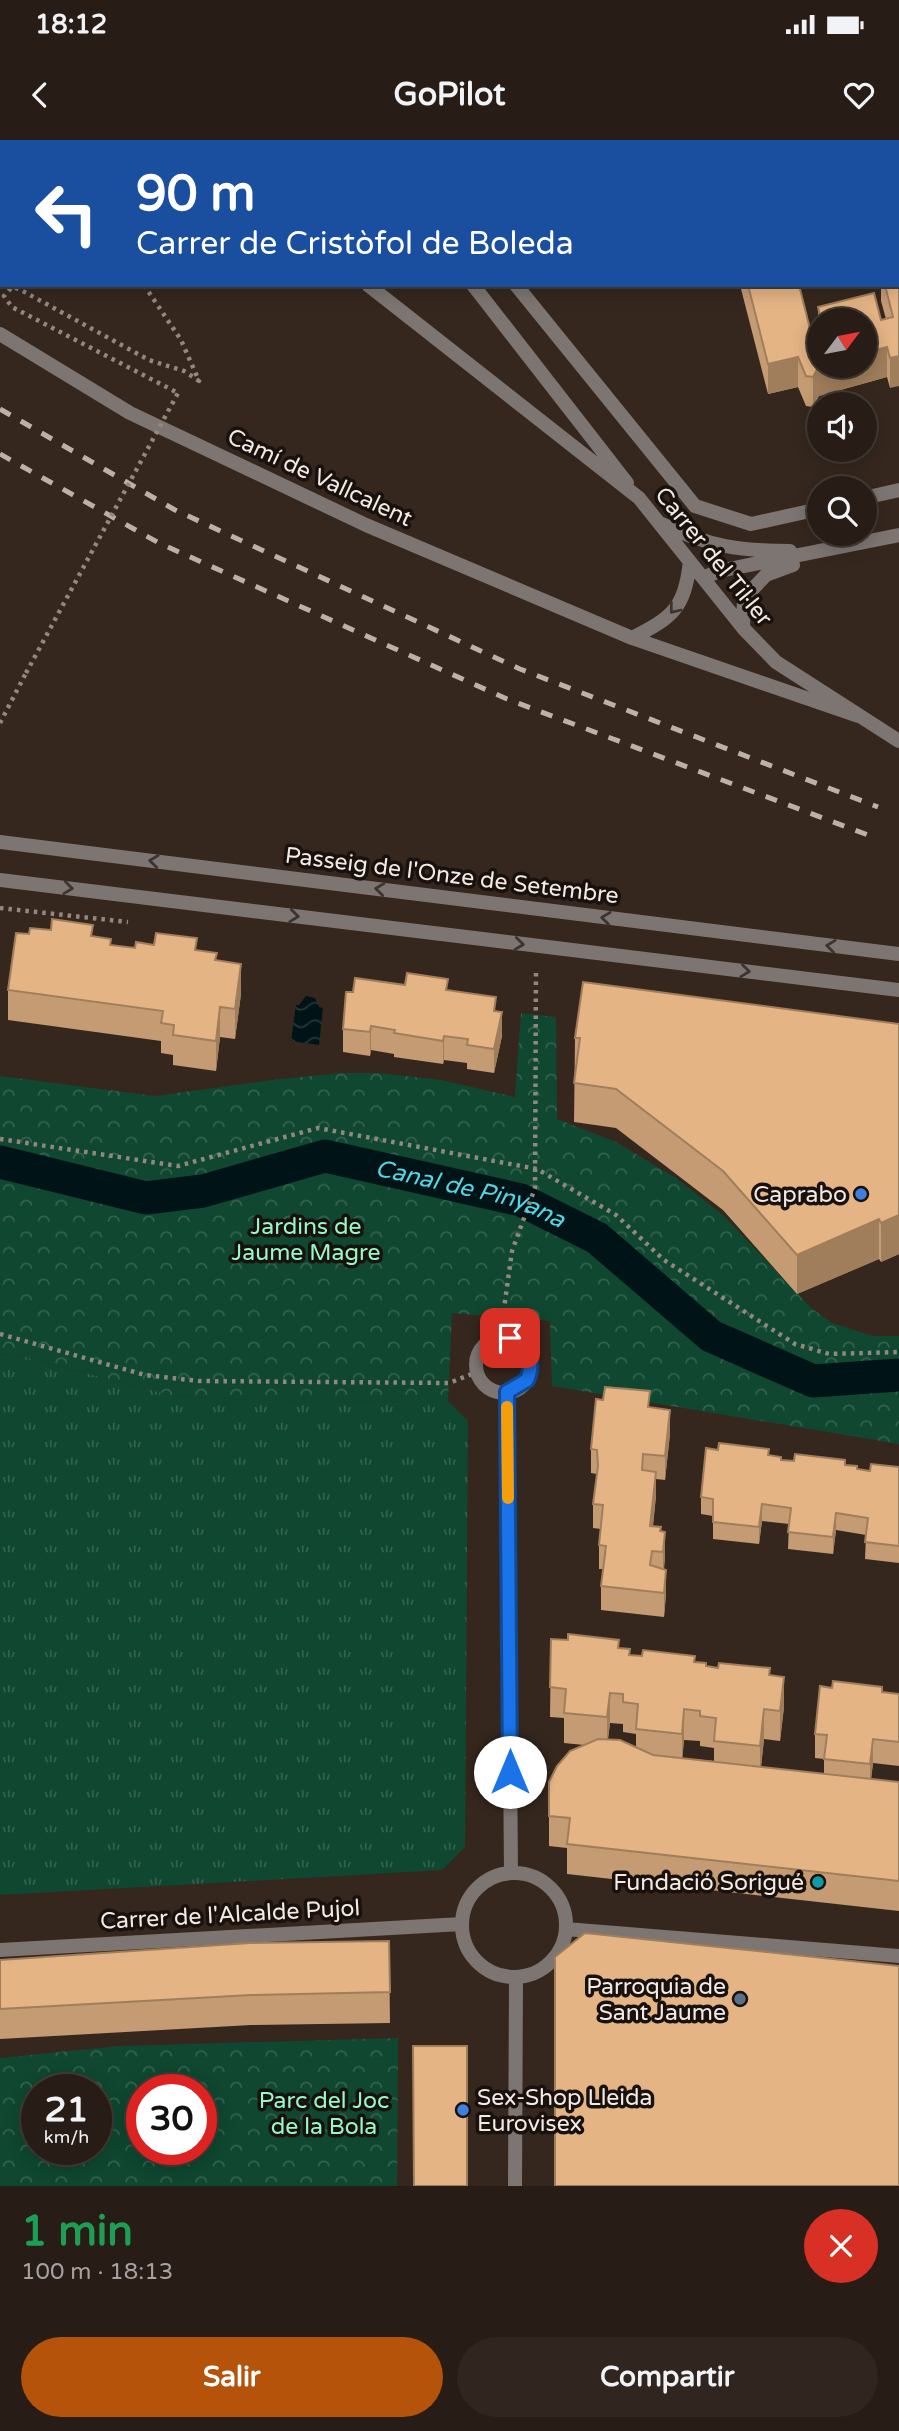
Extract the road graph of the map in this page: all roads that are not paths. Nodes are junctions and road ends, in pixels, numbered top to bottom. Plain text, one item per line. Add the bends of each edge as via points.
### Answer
1 (371, 287) edge
2 (475, 287) edge
3 (518, 287) edge
4 (0, 334) edge
5 (899, 490) edge
6 (877, 495) edge
7 (639, 498) junction
8 (807, 512) edge
9 (659, 522) junction
10 (899, 535) edge
11 (830, 551) junction
12 (690, 562) junction
13 (703, 578) junction
14 (743, 628) junction
15 (632, 638) junction
16 (858, 716) junction
17 (899, 741) edge
18 (0, 842) edge
19 (0, 880) edge
20 (899, 954) edge
21 (899, 990) edge
22 (507, 1392) junction
23 (511, 1873) junction
24 (462, 1924) junction
25 (566, 1929) junction
26 (0, 1950) edge
27 (899, 1956) edge
28 (516, 1978) junction
29 (515, 2186) edge

1 - 7 street, Carrer del Til·ler
2 - 7 street
3 - 8 street via 695,506 751,524
4 - 15 street, Camí de Vallcalent via 130,413 366,525
5 - 6 street
7 - 9 street, Carrer del Til·ler
9 - 11 street via 692,539 743,551
9 - 12 street, Carrer del Til·ler
10 - 11 street
11 - 13 street via 719,571
11 - 14 street via 773,572 755,585 744,598
12 - 13 street, Carrer del Til·ler
12 -> 15 street via 686,591 675,609
13 - 14 street, Carrer del Til·ler
14 - 16 street, Carrer del Til·ler via 776,662
15 - 16 street, Camí de Vallcalent
16 - 17 street, Carrer del Til·ler
20 -> 18 street, Passeig de l'Onze de Setembre
19 -> 21 street
22 - 22 street via 527,1380 530,1355 519,1342 500,1337 478,1353 477,1372 488,1388
22 - 23 street
23 - 24 street via 483,1883 465,1909
23 - 25 street via 536,1878 556,1893
24 - 26 street, Carrer de l'Alcalde Pujol
24 - 28 street via 477,1962 488,1971
25 - 27 street
25 - 28 street via 563,1944 545,1968
28 - 29 street

